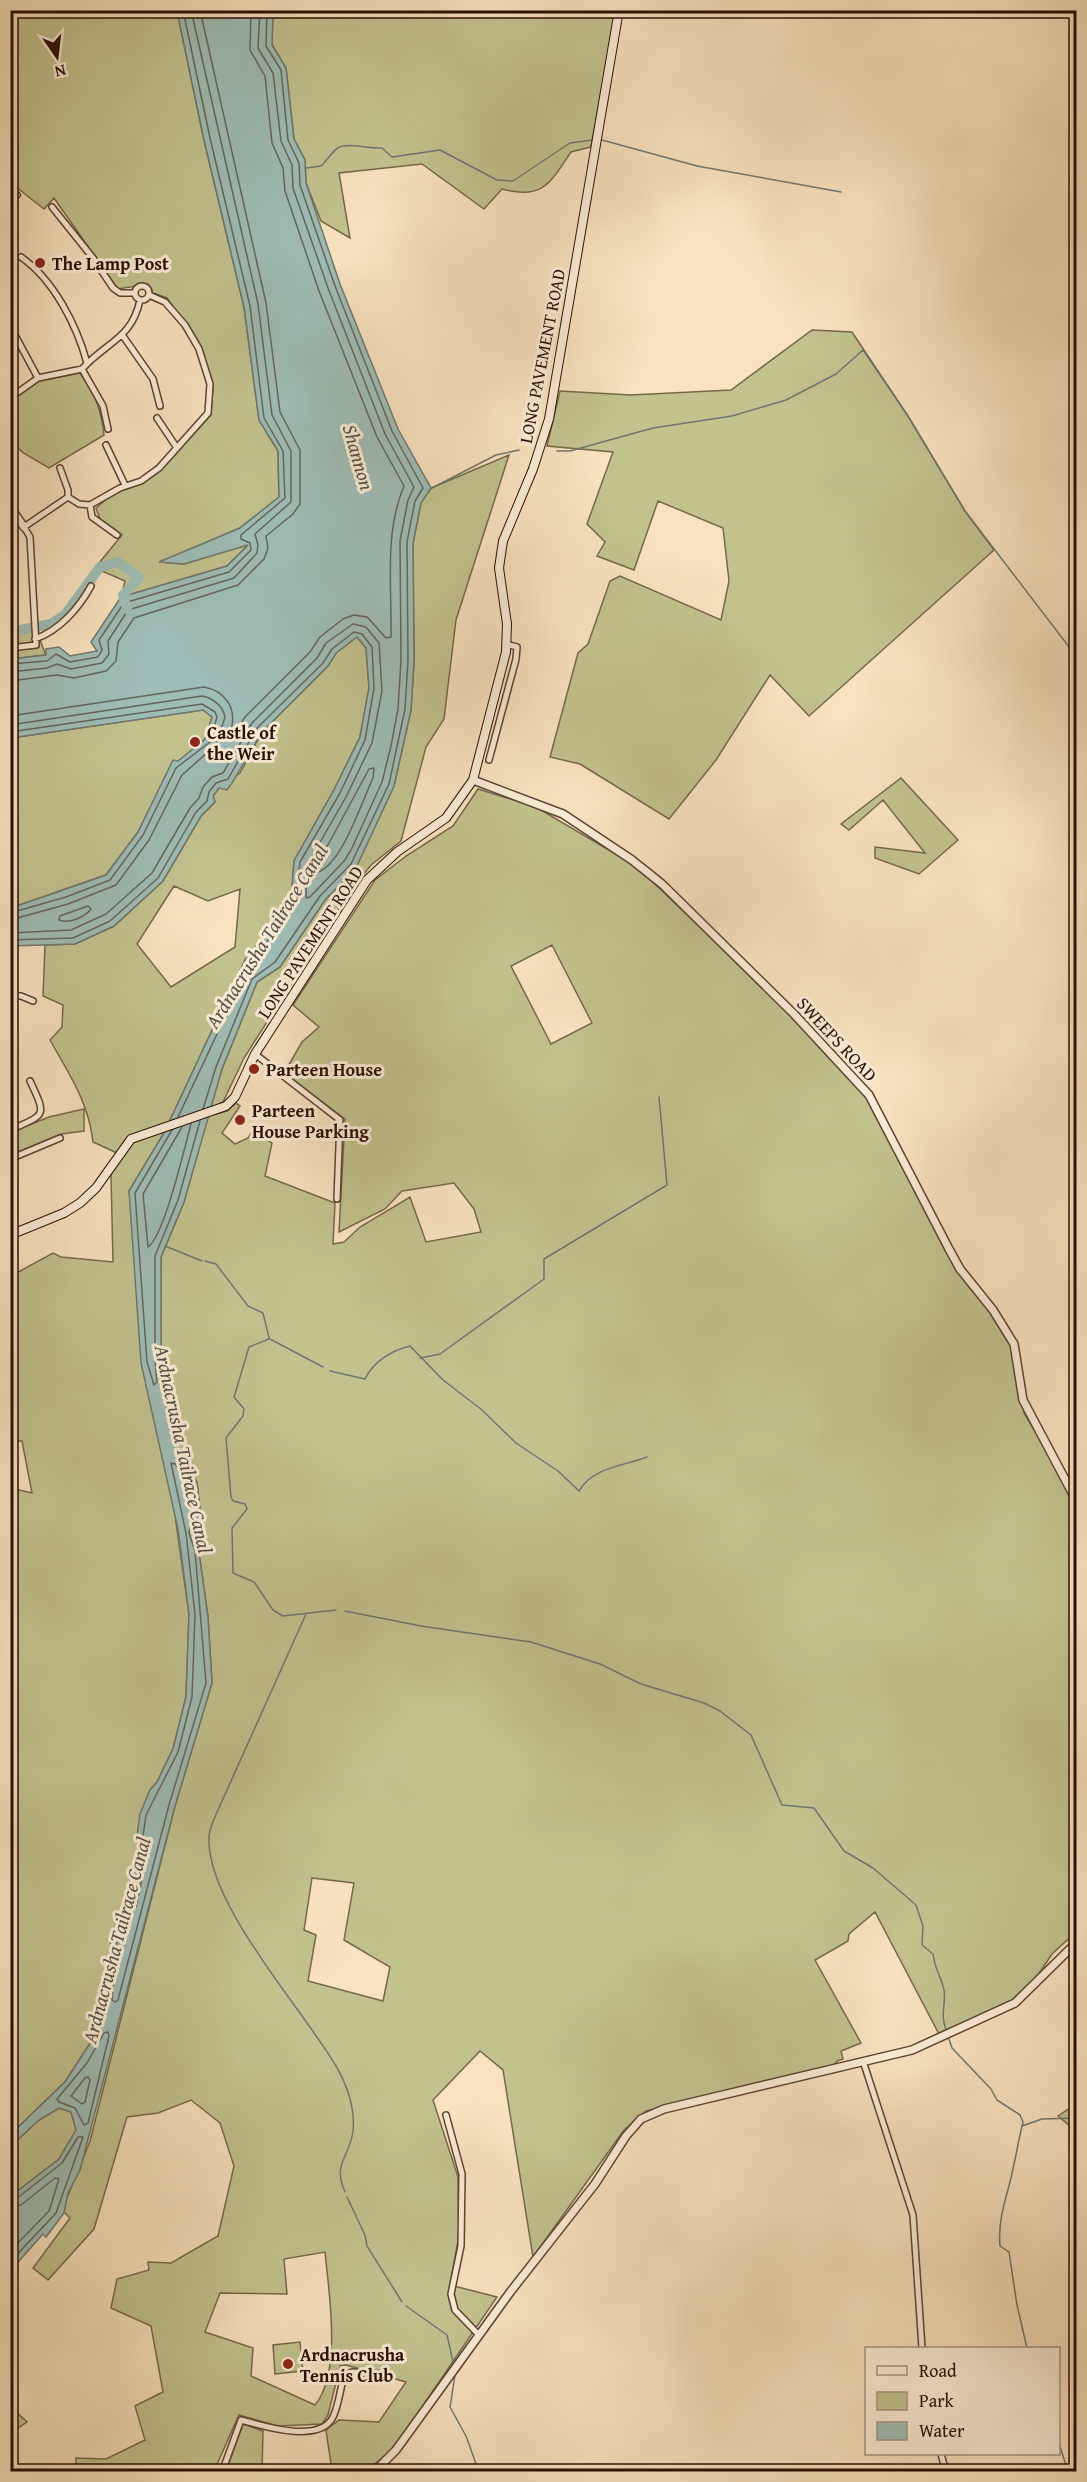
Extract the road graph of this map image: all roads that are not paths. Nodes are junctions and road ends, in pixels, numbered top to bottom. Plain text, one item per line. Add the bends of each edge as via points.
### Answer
1 (619, 10) edge
2 (17, 195) dead end
3 (10, 202) edge
4 (52, 207) dead end
5 (21, 257) dead end
6 (135, 293) junction
7 (149, 295) junction
8 (140, 300) junction
9 (10, 326) edge
10 (123, 336) junction
11 (87, 363) junction
12 (82, 369) junction
13 (38, 378) junction
14 (10, 398) edge
15 (160, 406) dead end
16 (157, 418) dead end
17 (108, 429) dead end
18 (105, 445) dead end
19 (177, 448) junction
20 (60, 468) dead end
21 (125, 485) junction
22 (68, 497) junction
23 (90, 505) junction
24 (10, 507) edge
25 (24, 527) junction
26 (117, 535) dead end
27 (91, 586) dead end
28 (35, 639) junction
29 (506, 644) junction
30 (10, 648) edge
31 (489, 760) dead end
32 (473, 780) junction
33 (10, 996) edge
34 (33, 1001) dead end
35 (255, 1054) junction
36 (30, 1081) dead end
37 (10, 1130) edge
38 (60, 1138) dead end
39 (10, 1159) edge
40 (337, 1198) dead end
41 (10, 1235) edge
42 (1077, 1500) edge
43 (1077, 1943) edge
44 (864, 2064) junction
45 (446, 2115) dead end
46 (479, 2335) junction
47 (922, 2347) edge
48 (382, 2374) dead end
49 (941, 2455) edge
50 (222, 2472) edge
51 (374, 2472) edge
52 (946, 2472) edge

1 - 29 main road, LONG PAVEMENT ROAD via 549,419 503,542 499,568
2 - 3 street
4 - 6 street via 113,288 120,293
5 - 11 street via 45,280 66,313 82,343
6 - 7 street via 143,286
6 - 8 street
7 - 8 street
7 - 19 street via 165,302 185,325 199,349 210,384 208,413
8 - 10 street via 137,315
9 - 13 street
10 - 11 street
10 - 15 street via 153,379
11 - 12 street
12 - 13 street
12 - 17 street via 103,406
13 - 14 street
16 - 19 street
18 - 21 street
19 - 21 street via 141,481
20 - 22 street via 69,489
21 - 23 street
22 - 23 street
22 - 25 street
23 - 26 street via 92,517
24 - 25 street
25 - 28 street via 30,537
27 - 28 street via 64,621
28 - 30 street via 36,645
29 - 31 street via 517,647 516,659
29 - 32 main road, LONG PAVEMENT ROAD via 499,686
32 - 35 main road, LONG PAVEMENT ROAD via 446,818 389,858 367,880
32 - 42 street, SWEEPS ROAD via 563,814 632,860 662,884 857,1080 886,1125 960,1269 1014,1344 1023,1400
33 - 34 street
35 - 40 street via 340,1120
35 - 41 main road, LONG PAVEMENT ROAD via 235,1097 226,1106 138,1135 126,1143 96,1188 80,1203
36 - 37 street via 41,1112 38,1118
38 - 39 street
43 - 44 street via 1015,2003 912,2050
44 - 46 street via 664,2109 641,2119
44 - 47 street via 913,2215
45 - 46 street via 462,2174 461,2246 452,2294 455,2310
46 - 51 street via 396,2450
48 - 50 street via 352,2372 344,2376 333,2418 325,2426 279,2431 242,2420
49 - 52 street

